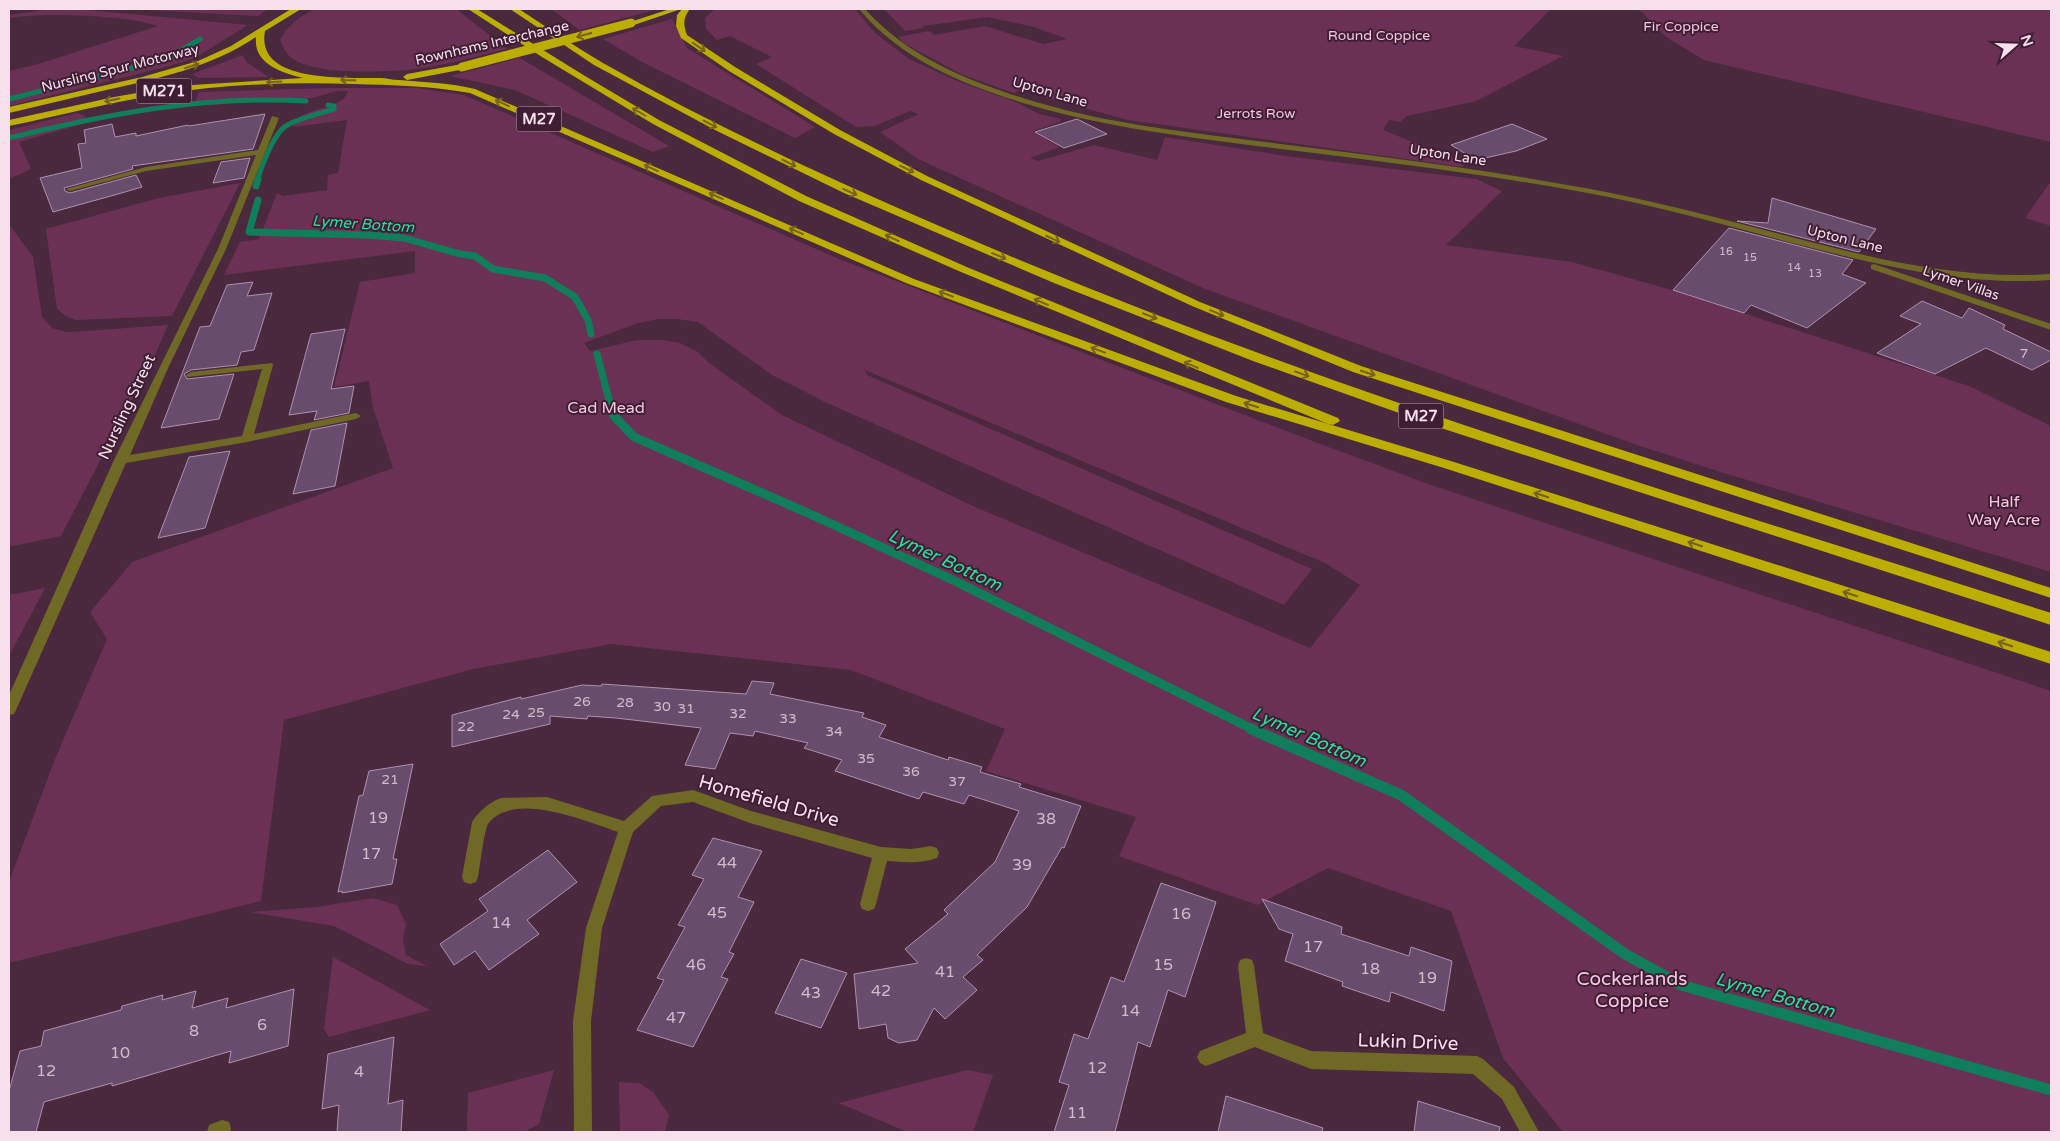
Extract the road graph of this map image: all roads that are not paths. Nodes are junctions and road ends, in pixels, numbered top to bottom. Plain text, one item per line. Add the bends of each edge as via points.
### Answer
1 (291, 9) edge
2 (297, 9) edge
3 (472, 9) edge
4 (514, 9) edge
5 (677, 9) edge
6 (686, 9) edge
7 (862, 9) edge
8 (284, 15) junction
9 (261, 31) junction
10 (322, 80) junction
11 (374, 81) junction
12 (9, 110) edge
13 (275, 118) dead end
14 (9, 123) edge
15 (261, 152) junction
16 (70, 189) dead end
17 (1864, 259) junction
18 (2051, 277) edge
19 (2051, 328) edge
20 (191, 375) dead end
21 (356, 416) dead end
22 (247, 439) junction
23 (120, 460) junction
24 (1449, 465) junction
25 (2051, 593) edge
26 (2051, 619) edge
27 (2051, 658) edge
28 (9, 710) edge
29 (627, 828) junction
30 (931, 853) dead end
31 (881, 854) junction
32 (470, 877) dead end
33 (868, 904) dead end
34 (1246, 966) dead end
35 (1255, 1038) junction
36 (1206, 1056) dead end
37 (583, 1132) edge
38 (1530, 1132) edge

1 - 8 highway
2 - 8 highway, M271
24 -> 3 highway, M27 via 1234,383 923,252 772,183 590,84
4 -> 26 highway, M27 via 597,63 718,128 848,191 1058,281 1257,358 1449,426
5 -> 11 highway, Rownhams Interchange / M271, bridge via 462,67
6 -> 25 highway, M27 via 680,26 684,36 837,132 924,178 1196,304 1358,369
7 - 17 street, Upton Lane via 890,37 920,58 997,92 1110,123 1422,164 1583,190 1659,206
8 - 9 highway, M271
9 - 10 highway, Rownhams Interchange / M271 via 259,45 269,62
12 -> 9 highway, Nursling Spur Motorway / M271 via 188,67 222,54
11 -> 10 highway, Rownhams Interchange / M271
10 -> 14 highway, Nursling Spur Motorway / M271 via 179,89
24 -> 11 highway, M27 via 1231,399 910,280 478,93 446,86
13 - 15 street, Nursling Street
15 - 16 street via 146,169
15 - 23 street, Nursling Street via 222,249
17 - 18 street, Upton Lane via 1962,275 2004,279
17 - 19 street, Lymer Villas via 1878,270
20 - 22 street via 268,364
21 - 22 street
22 - 23 street
23 - 28 street, Nursling Street
27 -> 24 highway, M27
29 - 31 street, Homefield Drive via 657,800 693,796 750,817
29 - 32 street via 547,803 501,804 480,822
29 - 37 street, Homefield Drive via 594,928 582,1022
30 - 31 street, Homefield Drive via 911,856
31 - 33 street
34 - 35 street
35 - 36 street
35 - 38 street, Lukin Drive via 1311,1060 1477,1065 1508,1094

